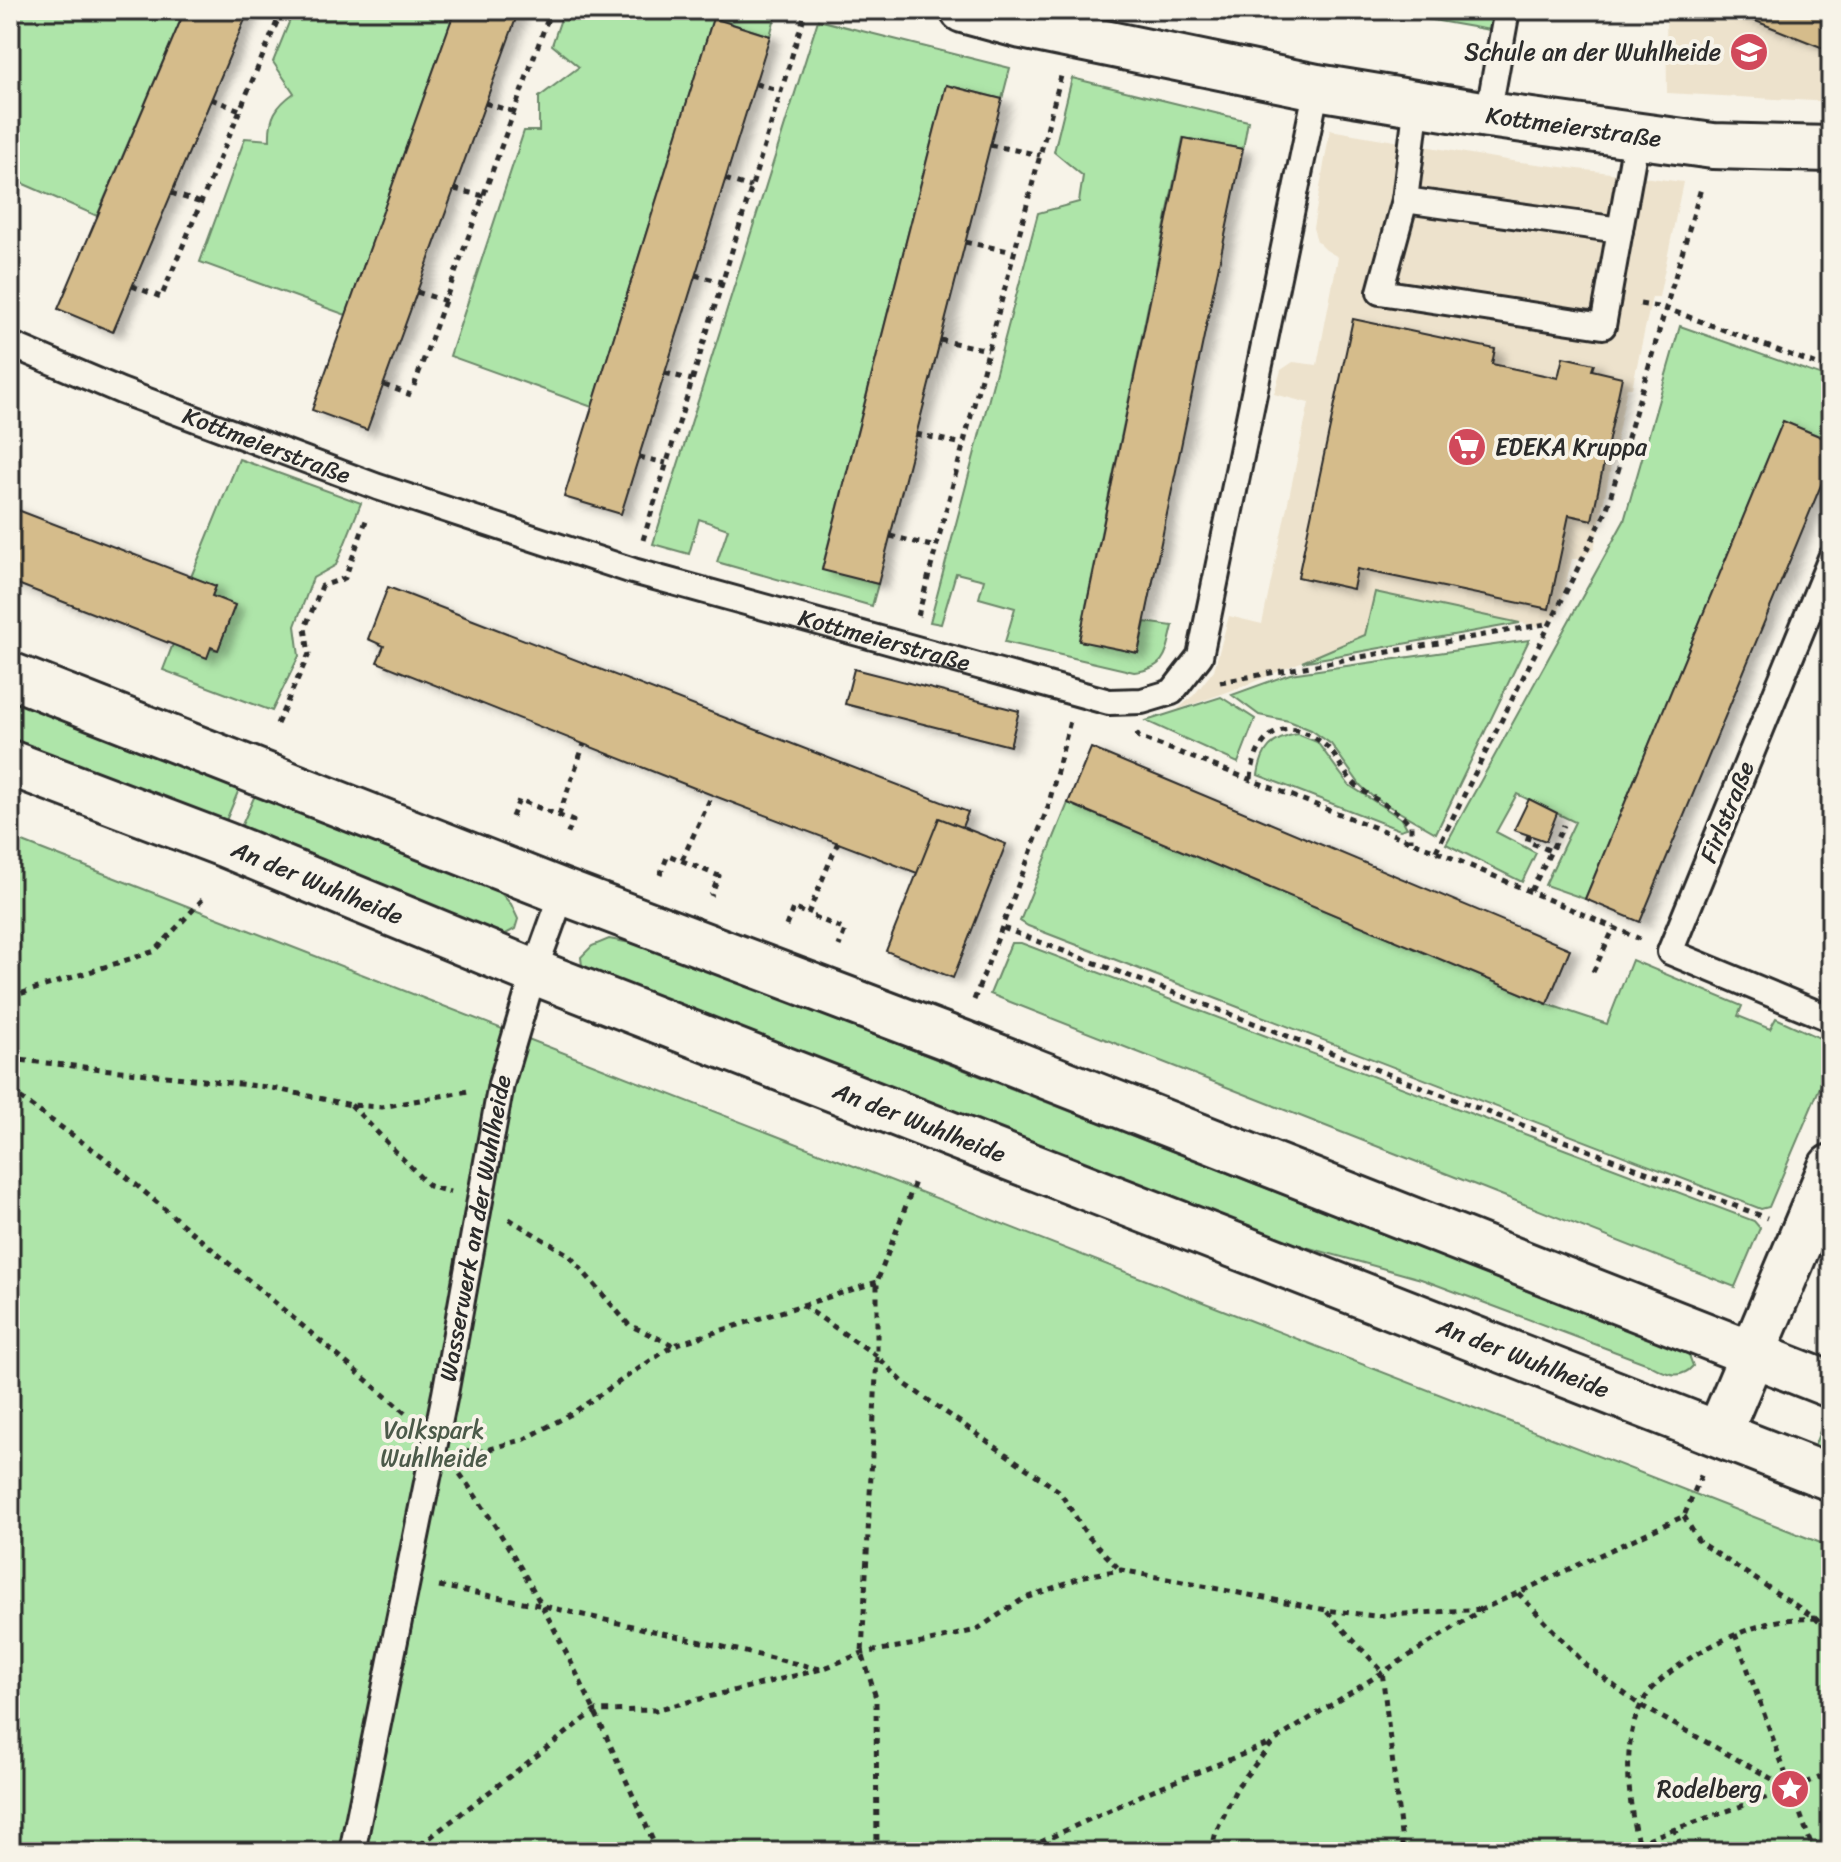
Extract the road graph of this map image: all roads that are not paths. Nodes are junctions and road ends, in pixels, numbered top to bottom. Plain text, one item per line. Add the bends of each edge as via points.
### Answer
1 (963, 10) edge
2 (1507, 10) edge
3 (1024, 18) edge
4 (1317, 87) junction
5 (1417, 102) junction
6 (1488, 115) junction
7 (1637, 135) junction
8 (1831, 149) edge
9 (1405, 200) junction
10 (1620, 230) junction
11 (10, 344) edge
12 (1831, 558) edge
13 (10, 675) edge
14 (10, 763) edge
15 (563, 892) junction
16 (534, 972) junction
17 (1831, 1019) edge
18 (1831, 1167) edge
19 (1752, 1355) junction
20 (1831, 1385) edge
21 (1719, 1433) junction
22 (1831, 1478) edge
23 (352, 1852) edge

1 - 3 main road, Kottmeierstraße
2 - 6 lane
3 - 4 main road, Kottmeierstraße via 1068,36
4 - 5 main road, Kottmeierstraße
4 - 11 lane, Kottmeierstraße via 1200,656 1172,692 1142,701 1109,702 633,571 378,487
5 - 6 main road, Kottmeierstraße
5 - 9 lane
6 - 7 main road, Kottmeierstraße
7 - 8 main road, Kottmeierstraße via 1713,146
7 - 10 lane
9 - 10 lane
9 - 10 lane via 1380,292 1603,326
12 - 17 lane, Firlstraße via 1670,952
13 - 15 main road
14 - 16 main road, An der Wuhlheide
15 - 16 lane, Wasserwerk an der Wuhlheide
15 - 19 main road via 960,1042
16 - 21 main road, An der Wuhlheide
16 - 23 lane, Wasserwerk an der Wuhlheide via 501,1084
18 - 19 main road
19 - 20 main road
19 - 21 main road
21 - 22 main road, An der Wuhlheide

